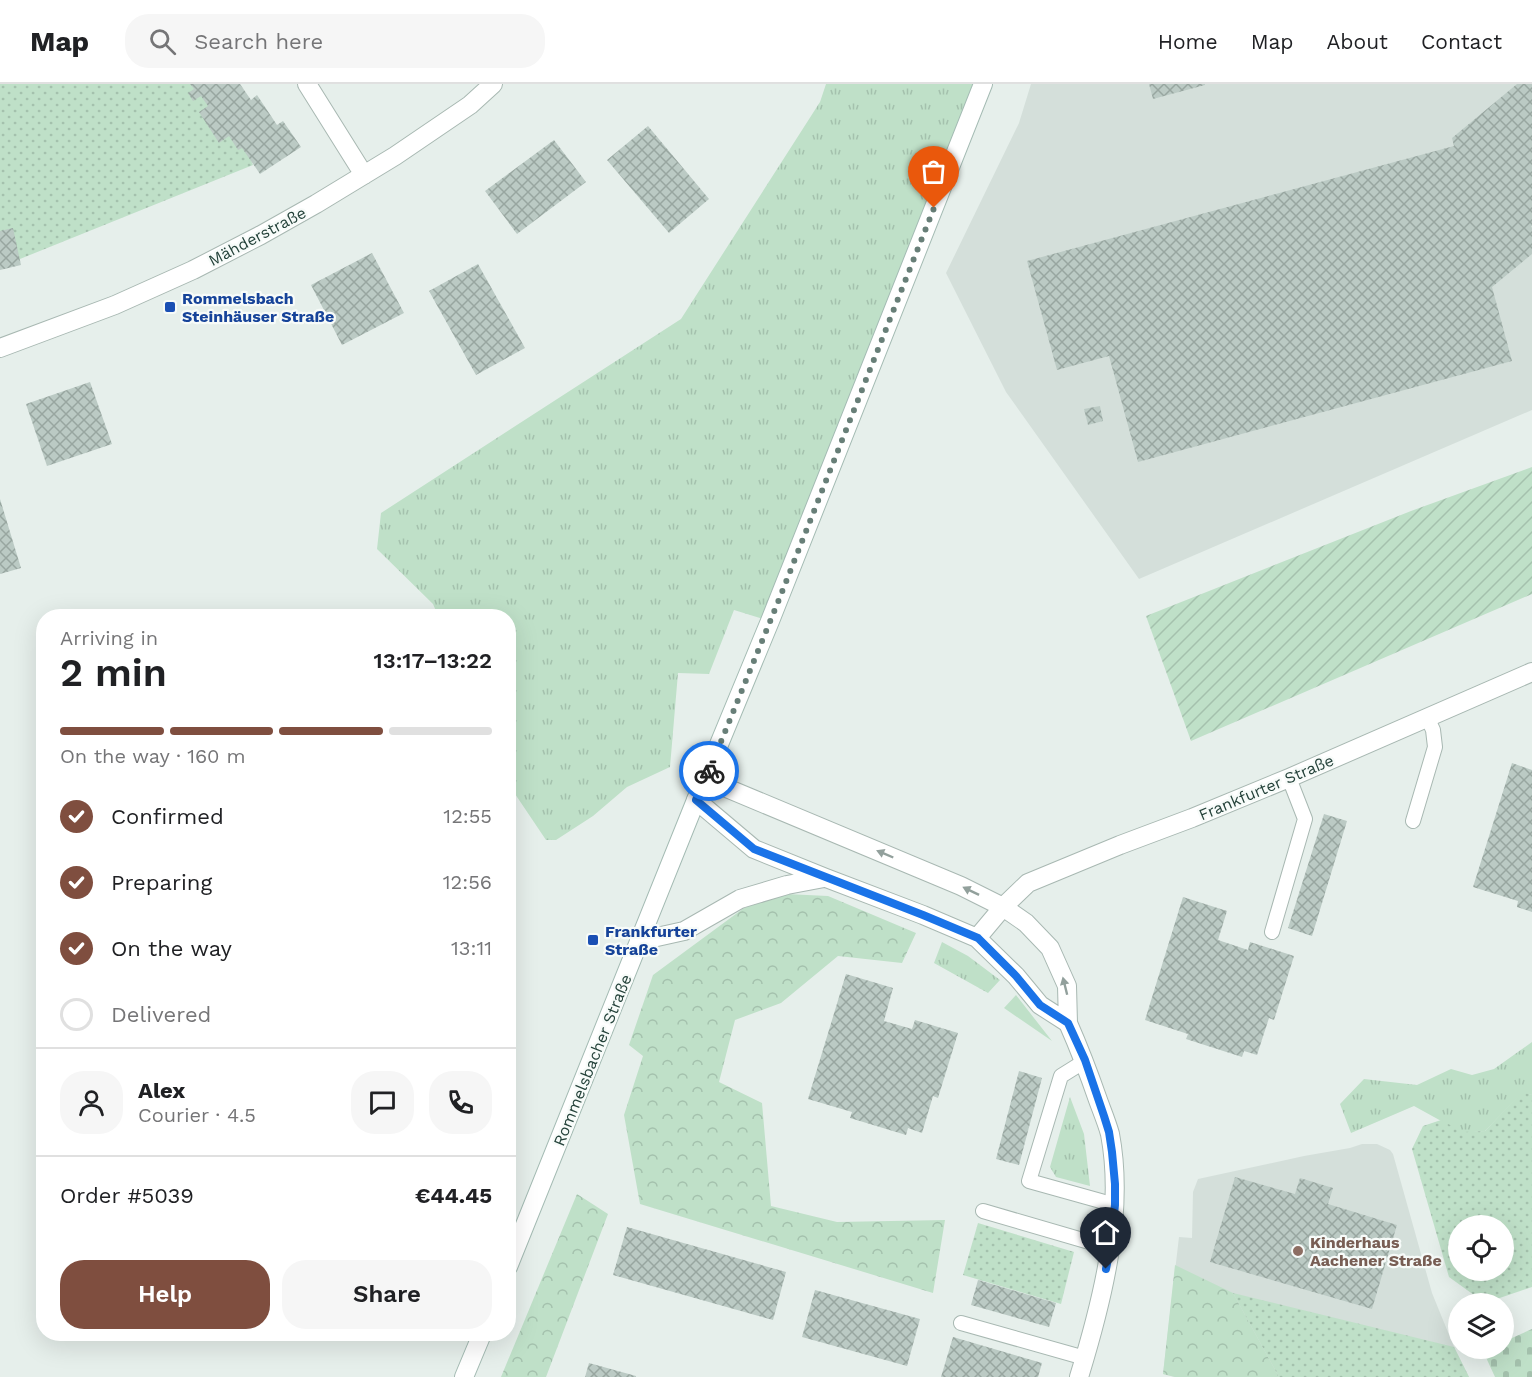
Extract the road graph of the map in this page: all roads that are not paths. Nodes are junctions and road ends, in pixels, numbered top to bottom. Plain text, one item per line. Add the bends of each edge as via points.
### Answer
1 (307, 84) edge
2 (493, 84) edge
3 (982, 84) edge
4 (364, 175) junction
5 (0, 348) edge
6 (1532, 672) edge
7 (1427, 717) junction
8 (1288, 778) junction
9 (705, 779) junction
10 (696, 800) junction
11 (1413, 821) dead end
12 (826, 878) junction
13 (1003, 906) junction
14 (1272, 932) dead end
15 (978, 938) junction
16 (639, 941) junction
17 (1068, 1023) junction
18 (1085, 1060) junction
19 (1115, 1205) junction
20 (983, 1210) dead end
21 (516, 1247) edge
22 (1110, 1248) junction
23 (961, 1323) dead end
24 (479, 1341) edge
25 (1085, 1358) junction
26 (464, 1377) edge
27 (1079, 1377) edge

1 - 4 street
2 - 4 street, Mähderstraße via 470,105
3 - 9 street, Rommelsbacher Straße
4 - 5 street, Mähderstraße via 193,270 107,308
6 - 7 street, Frankfurter Straße
7 - 8 street, Frankfurter Straße
7 - 11 lane via 1435,747
8 - 13 street, Frankfurter Straße via 1028,883
8 - 14 lane via 1305,819
9 - 10 street, Rommelsbacher Straße
13 -> 9 street
10 - 12 street via 754,849
10 - 16 street, Rommelsbacher Straße
12 - 15 street
12 - 16 street via 740,899 684,931
13 - 15 street, Frankfurter Straße
17 -> 13 street via 1067,986 1050,948
15 - 17 street via 1040,1005
16 - 21 street, Rommelsbacher Straße
17 - 18 street
18 - 19 street via 1109,1132
18 - 19 lane via 1061,1076 1029,1181
19 - 22 street
20 - 22 lane
22 - 25 street
23 - 25 lane
24 - 26 street
25 - 27 street

